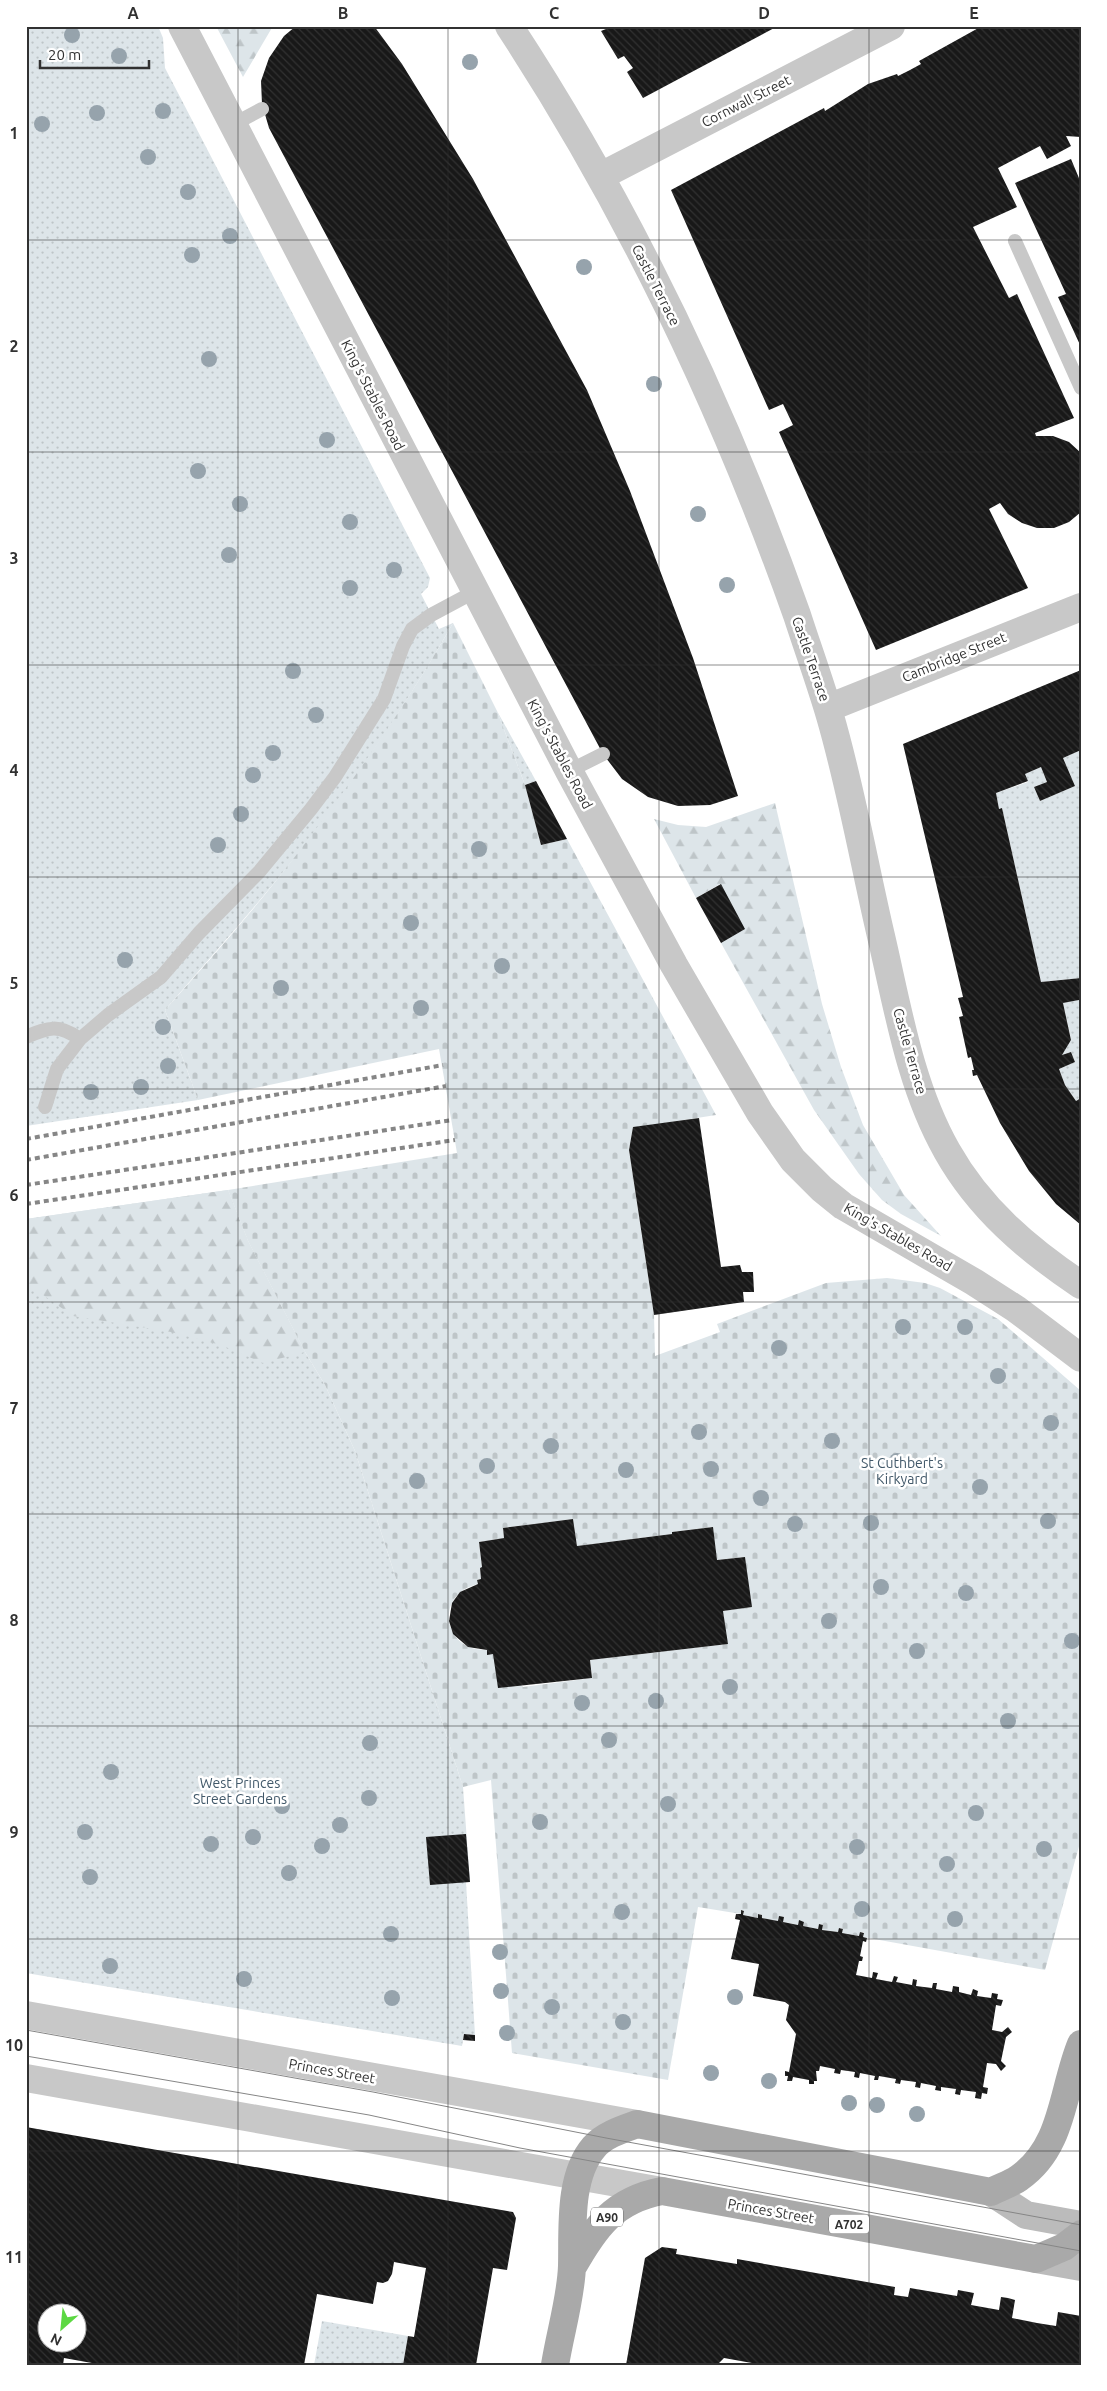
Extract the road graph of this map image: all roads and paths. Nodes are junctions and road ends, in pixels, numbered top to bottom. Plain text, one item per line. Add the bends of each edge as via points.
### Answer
1 (182, 26) edge
2 (509, 26) edge
3 (891, 26) edge
4 (262, 109) dead end
5 (234, 124) junction
6 (601, 176) junction
7 (1015, 241) dead end
8 (1081, 388) edge
9 (474, 592) junction
10 (1081, 607) edge
11 (828, 708) junction
12 (602, 754) dead end
13 (569, 771) junction
14 (26, 1038) edge
15 (80, 1038) junction
16 (45, 1107) dead end
17 (1081, 1285) edge
18 (1081, 1358) edge
19 (26, 2015) edge
20 (1080, 2046) edge
21 (26, 2078) edge
22 (637, 2124) junction
23 (580, 2175) junction
24 (662, 2191) junction
25 (991, 2192) junction
26 (1081, 2225) edge
27 (1081, 2234) edge
28 (1036, 2258) junction
29 (1081, 2267) edge
30 (572, 2268) junction
31 (555, 2365) edge

1 - 5 street, King's Stables Road
2 - 6 street, Castle Terrace
3 - 6 street, Cornwall Street
4 - 5 lane
5 - 9 street, King's Stables Road
6 - 11 street, Castle Terrace via 686,344 721,425 768,538
7 - 8 lane
9 - 13 street, King's Stables Road
9 - 15 lane via 412,629 384,698 335,777 259,872 161,977
10 - 11 street, Cambridge Street
11 - 17 street, Castle Terrace via 903,1034 927,1111 948,1152 992,1214 1012,1234
12 - 13 lane
13 - 18 street, King's Stables Road via 674,965 760,1114 793,1160 822,1189 869,1223 988,1291
14 - 15 lane via 48,1028 66,1029
15 - 16 lane via 57,1069
19 - 22 street, Princes Street
20 - 25 main road via 1046,2151 1017,2179
21 - 23 street, Princes Street
22 - 23 main road, A90 via 622,2129 594,2147
22 - 25 main road, Princes Street
23 - 24 street, Princes Street
23 - 30 main road, A90 via 574,2200
24 - 28 main road, Princes Street / A702
24 - 30 main road, A90 via 626,2202 612,2212 597,2227
25 - 26 street, Princes Street via 1026,2215
27 - 28 main road via 1064,2247
28 - 29 street, Princes Street
30 - 31 main road, A90

